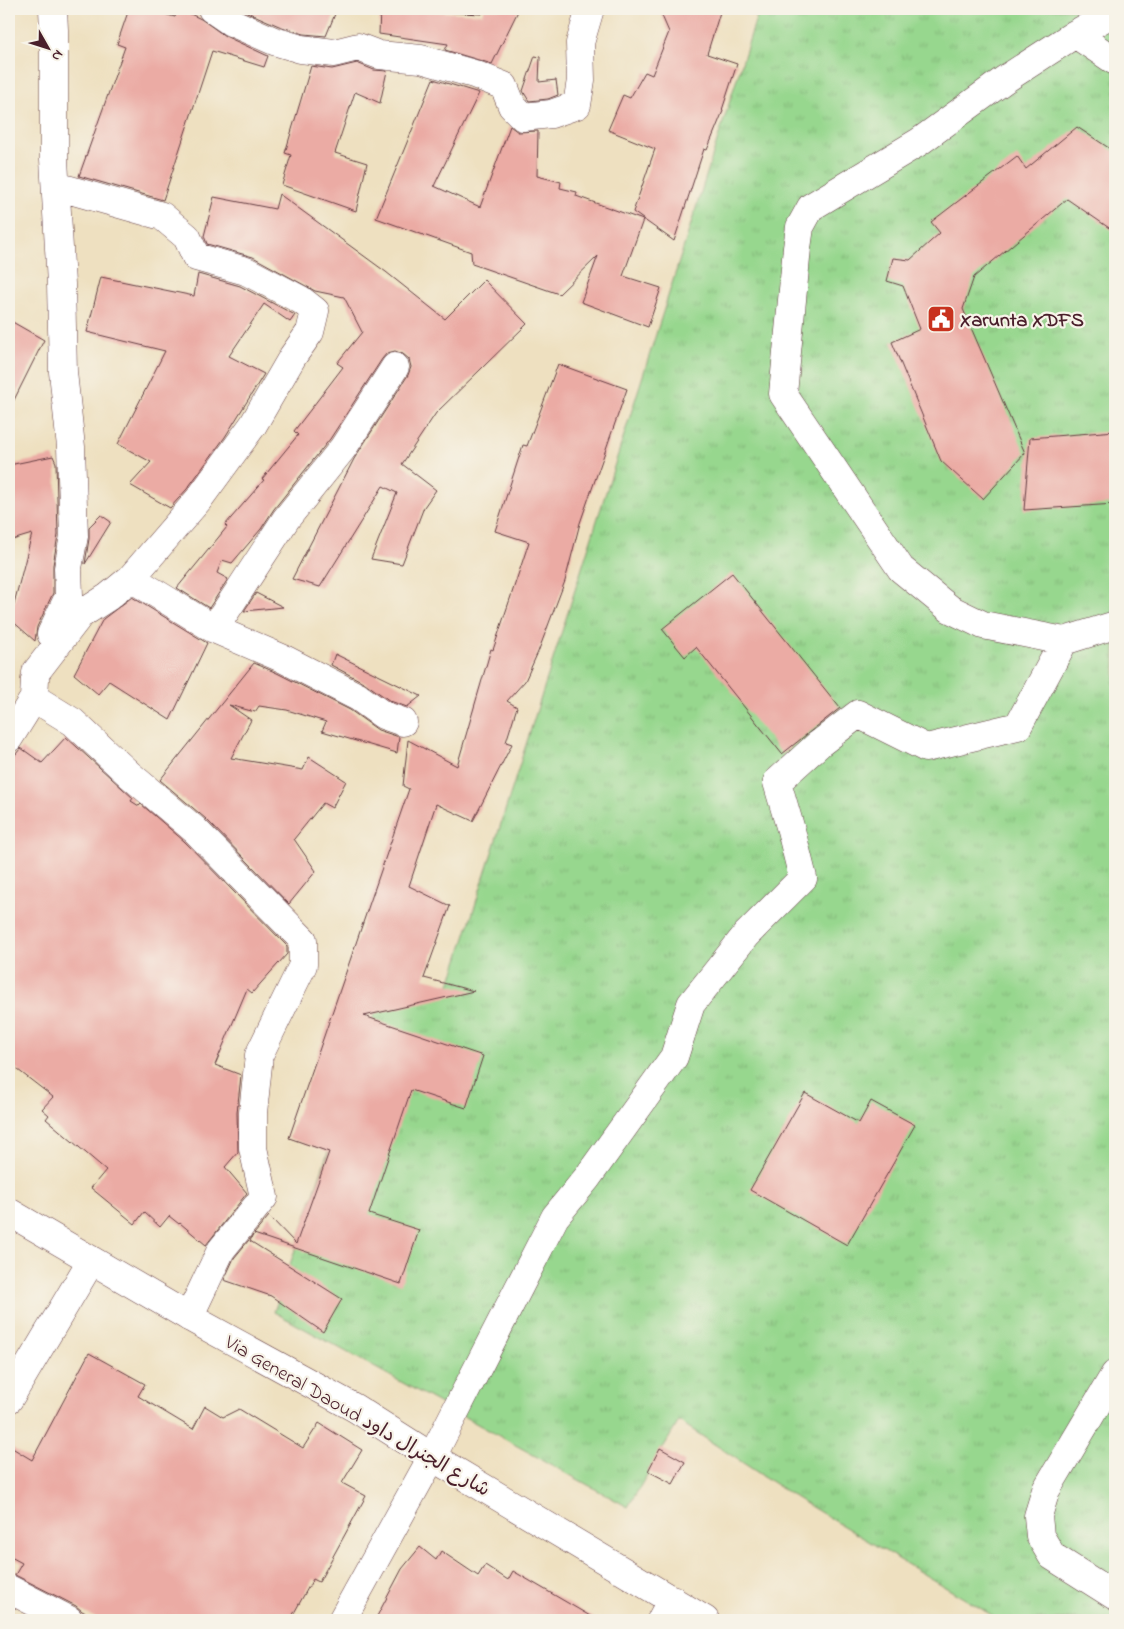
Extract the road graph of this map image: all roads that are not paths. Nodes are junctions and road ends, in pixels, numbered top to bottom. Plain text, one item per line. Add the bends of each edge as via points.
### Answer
1 (53, 9) edge
2 (212, 9) edge
3 (590, 9) edge
4 (1115, 12) edge
5 (1075, 34) junction
6 (1115, 61) edge
7 (56, 186) junction
8 (395, 367) dead end
9 (131, 578) junction
10 (1115, 625) edge
11 (214, 629) junction
12 (1064, 641) junction
13 (34, 685) junction
14 (403, 722) dead end
15 (9, 738) edge
16 (9, 1212) edge
17 (91, 1261) junction
18 (189, 1317) junction
19 (1115, 1374) edge
20 (9, 1399) edge
21 (432, 1457) junction
22 (9, 1589) edge
23 (1115, 1596) edge
24 (666, 1610) edge
25 (68, 1620) edge
26 (342, 1620) edge
27 (705, 1620) edge

1 - 7 street
2 - 3 street via 231,22 301,49 334,53 358,47 379,55 421,60 474,74 504,86 512,106 523,117 551,114 576,105 581,80 580,43
4 - 5 street
5 - 6 street
5 - 12 street via 1004,80 919,142 810,207 800,227 783,394 901,569 950,609 983,625
7 - 9 street via 162,216 187,238 196,257 246,271 315,311 310,332 253,425 199,499
7 - 13 street via 63,372 71,447 74,536 68,568 69,596 42,650
8 - 11 street via 344,448 286,518
9 - 11 street
9 - 13 street via 80,615
10 - 12 street
11 - 14 street via 284,659 358,697 383,716
12 - 21 street via 1018,726 926,748 858,714 777,782 803,878 746,934 691,1004 674,1057 555,1217
13 - 15 street
13 - 18 street via 130,775 195,830 303,940 303,964 259,1055 253,1148 264,1197 221,1250
16 - 17 street, Via General Daoud شارع الجنرال داود
17 - 18 street, Via General Daoud شارع الجنرال داود
17 - 20 street
18 - 21 street, Via General Daoud شارع الجنرال داود via 355,1408
19 - 23 street via 1046,1490 1038,1516 1040,1536 1052,1556
21 - 24 street, Via General Daoud شارع الجنرال داود
21 - 26 street
22 - 25 street
24 - 27 street, Via General Daoud شارع الجنرال داود

